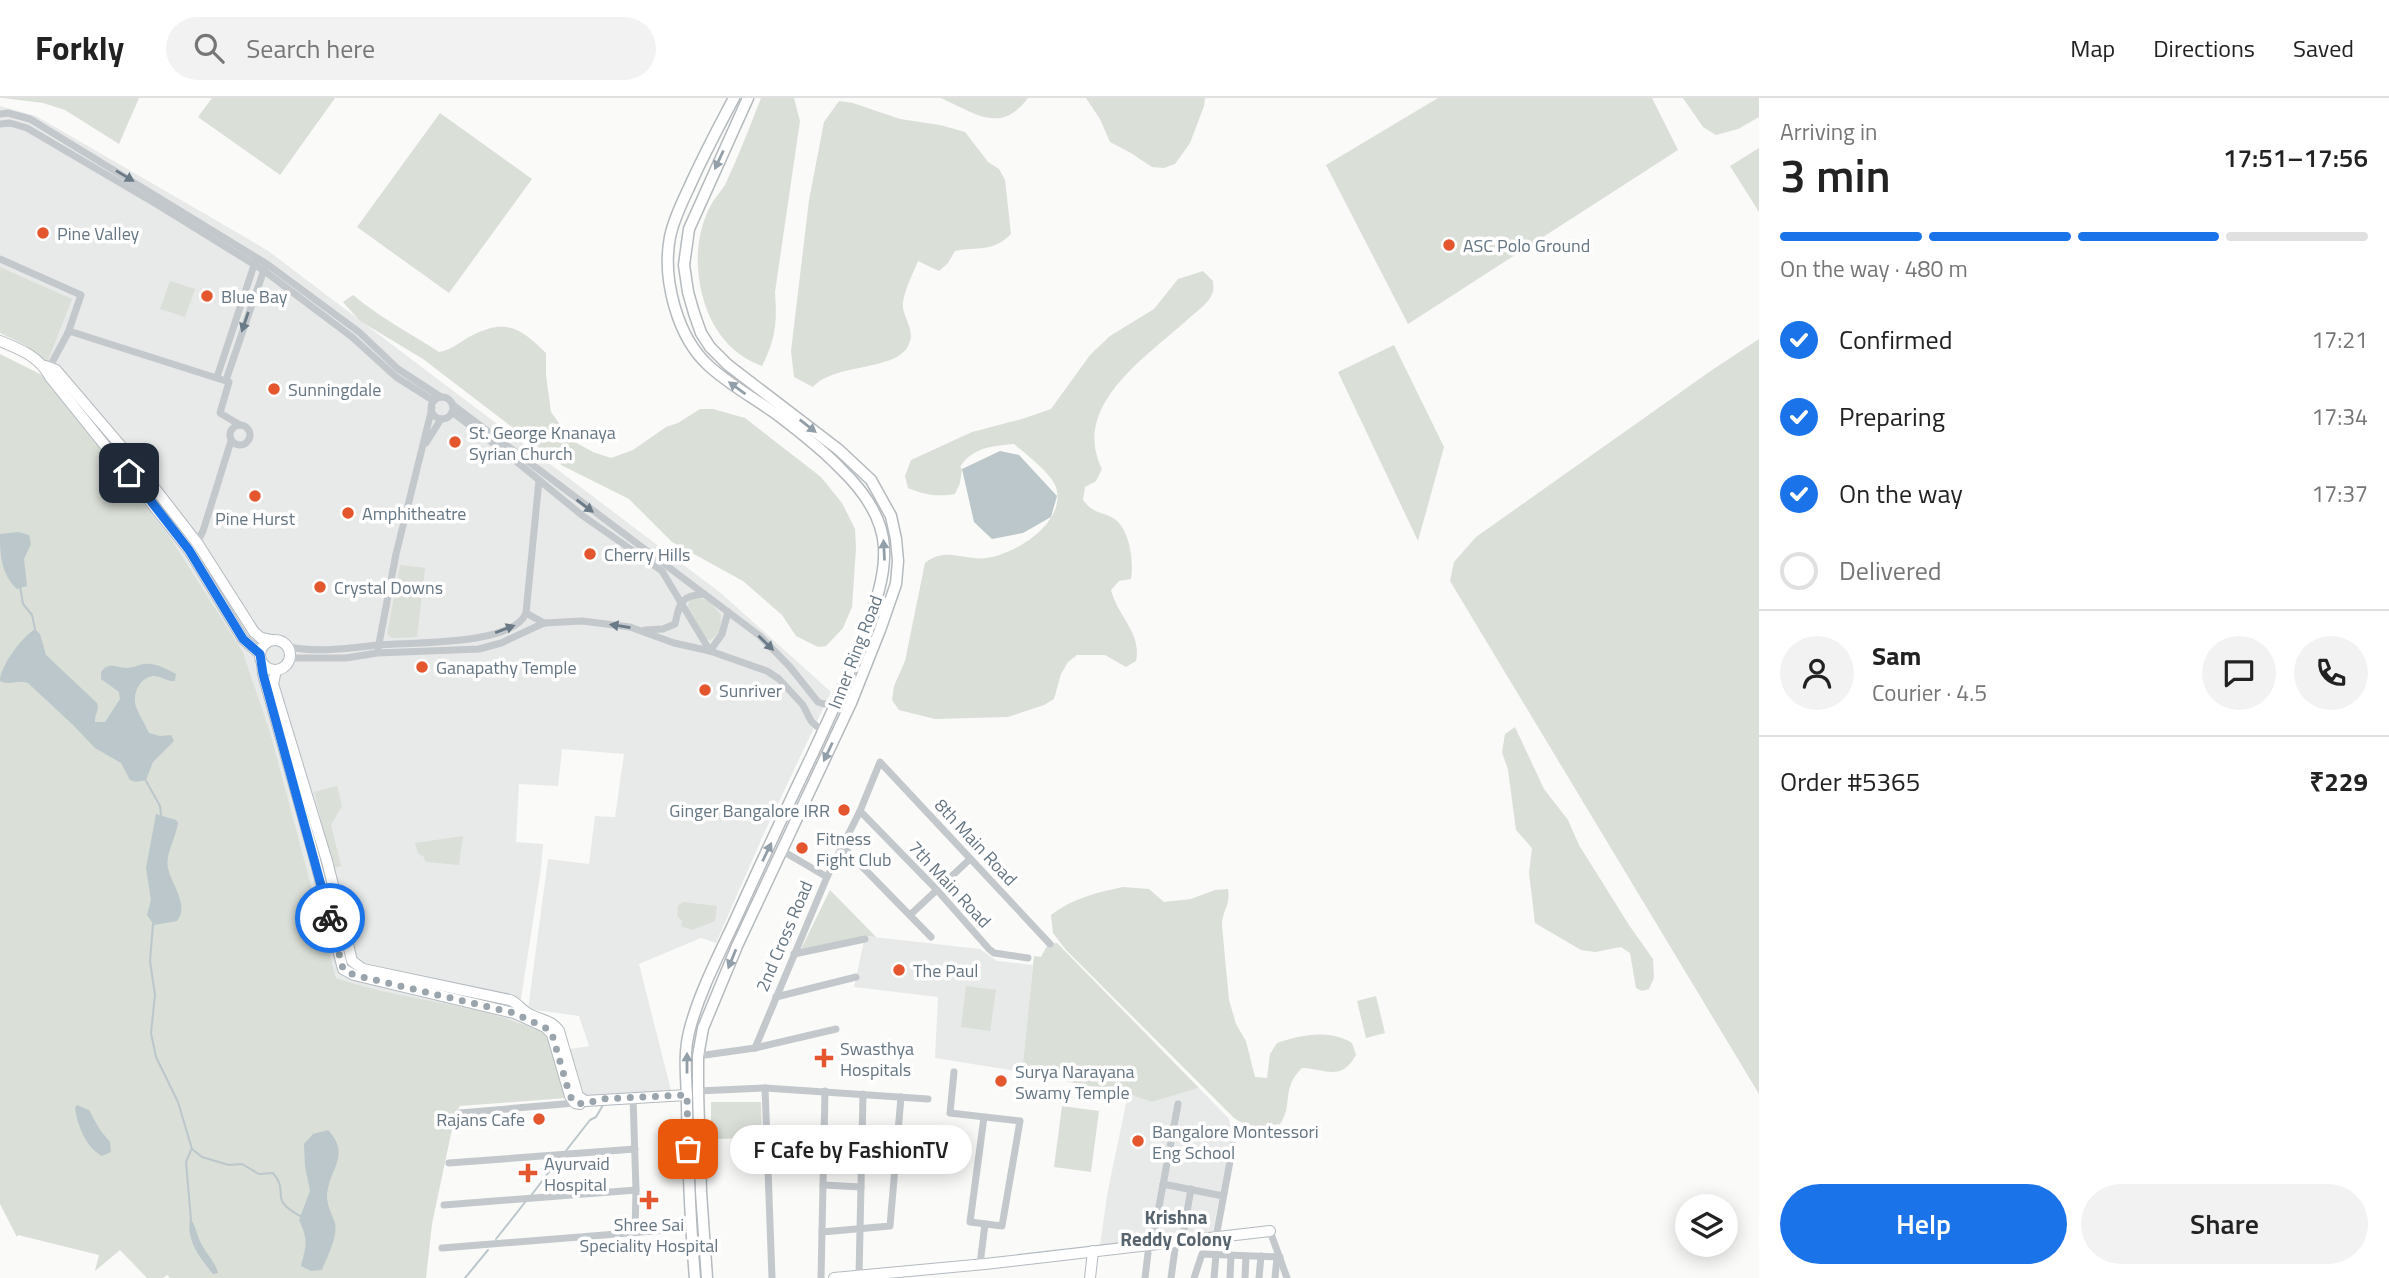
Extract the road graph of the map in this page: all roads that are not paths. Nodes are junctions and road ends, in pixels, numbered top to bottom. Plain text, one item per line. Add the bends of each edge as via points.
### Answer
1 (734, 98) edge
2 (748, 98) edge
3 (0, 114) edge
4 (0, 124) edge
5 (0, 259) edge
6 (255, 261) junction
7 (265, 267) junction
8 (69, 331) junction
9 (0, 341) edge
10 (50, 370) junction
11 (216, 377) junction
12 (226, 380) junction
13 (435, 402) junction
14 (453, 408) junction
15 (441, 418) junction
16 (240, 425) junction
17 (231, 441) junction
18 (422, 449) junction
19 (539, 480) junction
20 (194, 547) junction
21 (705, 594) junction
22 (680, 602) junction
23 (728, 612) junction
24 (526, 613) junction
25 (544, 623) junction
26 (641, 631) junction
27 (271, 640) junction
28 (378, 649) junction
29 (710, 651) junction
30 (289, 652) junction
31 (261, 658) junction
32 (276, 670) junction
33 (838, 702) junction
34 (824, 733) junction
35 (880, 762) joint
36 (860, 811) junction
37 (843, 847) junction
38 (781, 850) junction
39 (970, 859) junction
40 (827, 877) junction
41 (937, 890) junction
42 (910, 915) junction
43 (931, 937) dead end
44 (865, 939) dead end
45 (1049, 944) dead end
46 (794, 954) junction
47 (1028, 958) dead end
48 (856, 977) dead end
49 (776, 997) junction
50 (526, 1017) junction
51 (836, 1029) dead end
52 (755, 1048) junction
53 (698, 1056) junction
54 (954, 1072) dead end
55 (765, 1088) junction
56 (825, 1091) junction
57 (693, 1093) junction
58 (863, 1094) junction
59 (633, 1097) junction
60 (901, 1097) junction
61 (928, 1099) dead end
62 (578, 1101) junction
63 (1178, 1104) dead end
64 (460, 1113) dead end
65 (984, 1117) junction
66 (824, 1140) junction
67 (862, 1141) junction
68 (1233, 1145) dead end
69 (635, 1149) junction
70 (449, 1163) dead end
71 (1163, 1184) junction
72 (823, 1185) junction
73 (861, 1188) junction
74 (1191, 1189) junction
75 (636, 1190) junction
76 (1223, 1196) junction
77 (444, 1205) dead end
78 (985, 1224) junction
79 (691, 1228) junction
80 (860, 1229) junction
81 (1270, 1231) joint
82 (822, 1232) junction
83 (635, 1233) junction
84 (1216, 1237) junction
85 (1178, 1245) junction
86 (442, 1248) dead end
87 (1150, 1249) junction
88 (1093, 1251) junction
89 (1216, 1255) junction
90 (1231, 1255) junction
91 (1246, 1256) junction
92 (1261, 1256) junction
93 (1278, 1257) junction
94 (979, 1264) junction
95 (859, 1276) junction
96 (695, 1278) edge
97 (707, 1278) edge
98 (772, 1278) edge
99 (821, 1278) edge
100 (834, 1278) edge
101 (1090, 1278) edge
102 (1145, 1278) edge
103 (1171, 1278) edge
104 (1194, 1278) edge
105 (1214, 1278) edge
106 (1230, 1278) edge
107 (1245, 1278) edge
108 (1259, 1278) edge
109 (1275, 1278) edge
110 (1287, 1278) edge

33 -> 1 main road, Inner Ring Road via 882,578 884,541 878,520 858,485 835,463 701,357 685,333 672,296 669,250 673,226
2 -> 38 main road, Inner Ring Road via 689,229 684,265 694,313 706,340 728,365 871,480 891,516 898,561 896,584 851,703
3 -> 6 street via 30,119
4 - 6 street via 27,128
5 - 8 street via 81,295
6 - 7 street
6 - 11 street
7 -> 12 street
7 - 13 street via 359,332
8 - 10 street
8 - 11 street
9 - 10 street
10 - 20 street
11 - 12 street
12 - 16 street via 230,384 220,413
13 - 14 street via 448,399
13 - 15 street via 435,415
13 - 18 street
14 - 15 street via 448,417
14 - 19 street
14 -> 21 street
15 - 18 street
16 - 17 street via 230,432
16 - 17 street via 248,428 249,440 243,446
17 - 20 street
18 - 28 street
19 - 22 street via 663,571
19 - 24 street
20 - 27 street via 254,632
20 - 31 street via 243,639
21 - 22 street via 689,595
21 - 23 street
22 - 26 street via 675,624
22 - 29 street
23 - 29 street via 722,634
23 -> 33 street via 760,636 818,702
24 - 25 street
28 -> 24 street via 478,638 513,626
26 -> 25 street via 582,621
25 - 28 street via 480,649
26 - 29 street
27 - 30 street via 281,641
27 - 31 street via 263,645
28 - 30 street
29 - 34 street via 776,675
30 - 32 street via 285,667
31 - 32 street
31 - 50 street via 343,969
32 - 50 street via 273,684 352,961 363,969 516,1002
33 - 34 main road, Inner Ring Road
57 -> 34 main road, Inner Ring Road via 686,1058 696,1010
35 - 36 street, 2nd Cross Road
35 - 39 street, 8th Main Road
36 - 37 street, 2nd Cross Road
36 - 41 street, 7th Main Road
37 - 40 street, 2nd Cross Road
37 - 42 street
38 - 40 street
38 -> 53 main road, Inner Ring Road via 703,1028
39 - 41 street
39 - 45 street, 8th Main Road
40 - 46 street, 2nd Cross Road
41 - 42 street
41 - 47 street, 7th Main Road via 995,953
42 - 43 street
44 - 46 street
46 - 49 street, 2nd Cross Road
48 - 49 street
49 - 52 street, 2nd Cross Road
50 - 62 street via 552,1034 570,1096
51 - 52 street
52 - 53 street
53 - 57 main road, Inner Ring Road
54 - 65 street via 950,1113
55 - 56 street
55 - 57 street
55 - 98 street
56 - 58 street
56 - 66 street
57 - 59 street
57 - 79 main road, Inner Ring Road
57 - 97 main road, Inner Ring Road
58 - 60 street
58 - 67 street
59 - 62 street
59 - 69 street
60 - 61 street
60 - 80 street via 890,1226
62 - 64 street
63 - 71 street
65 - 78 street via 970,1222
65 - 78 street via 1020,1121 1002,1226
66 - 67 street
66 - 72 street
67 - 73 street
68 - 76 street
69 - 70 street
69 - 75 street
71 - 74 street
71 - 87 street
72 - 73 street
72 - 82 street
73 - 80 street
74 - 76 street
74 - 85 street
75 - 77 street
75 - 83 street
76 - 84 street
78 - 94 street
79 - 83 street
79 - 96 main road, Inner Ring Road
80 - 82 street
80 - 95 street
81 - 84 street
81 - 93 street
82 - 99 street
83 - 86 street
84 - 85 street
85 - 87 street
85 - 103 street
87 - 88 street
87 - 102 street
88 - 94 street
88 - 101 street
89 - 90 street
89 - 104 street via 1202,1254
89 - 105 street
90 - 91 street
90 - 106 street
91 - 92 street
91 - 107 street
92 - 93 street
92 - 108 street
93 - 109 street
93 - 110 street
94 - 95 street
95 - 100 street

